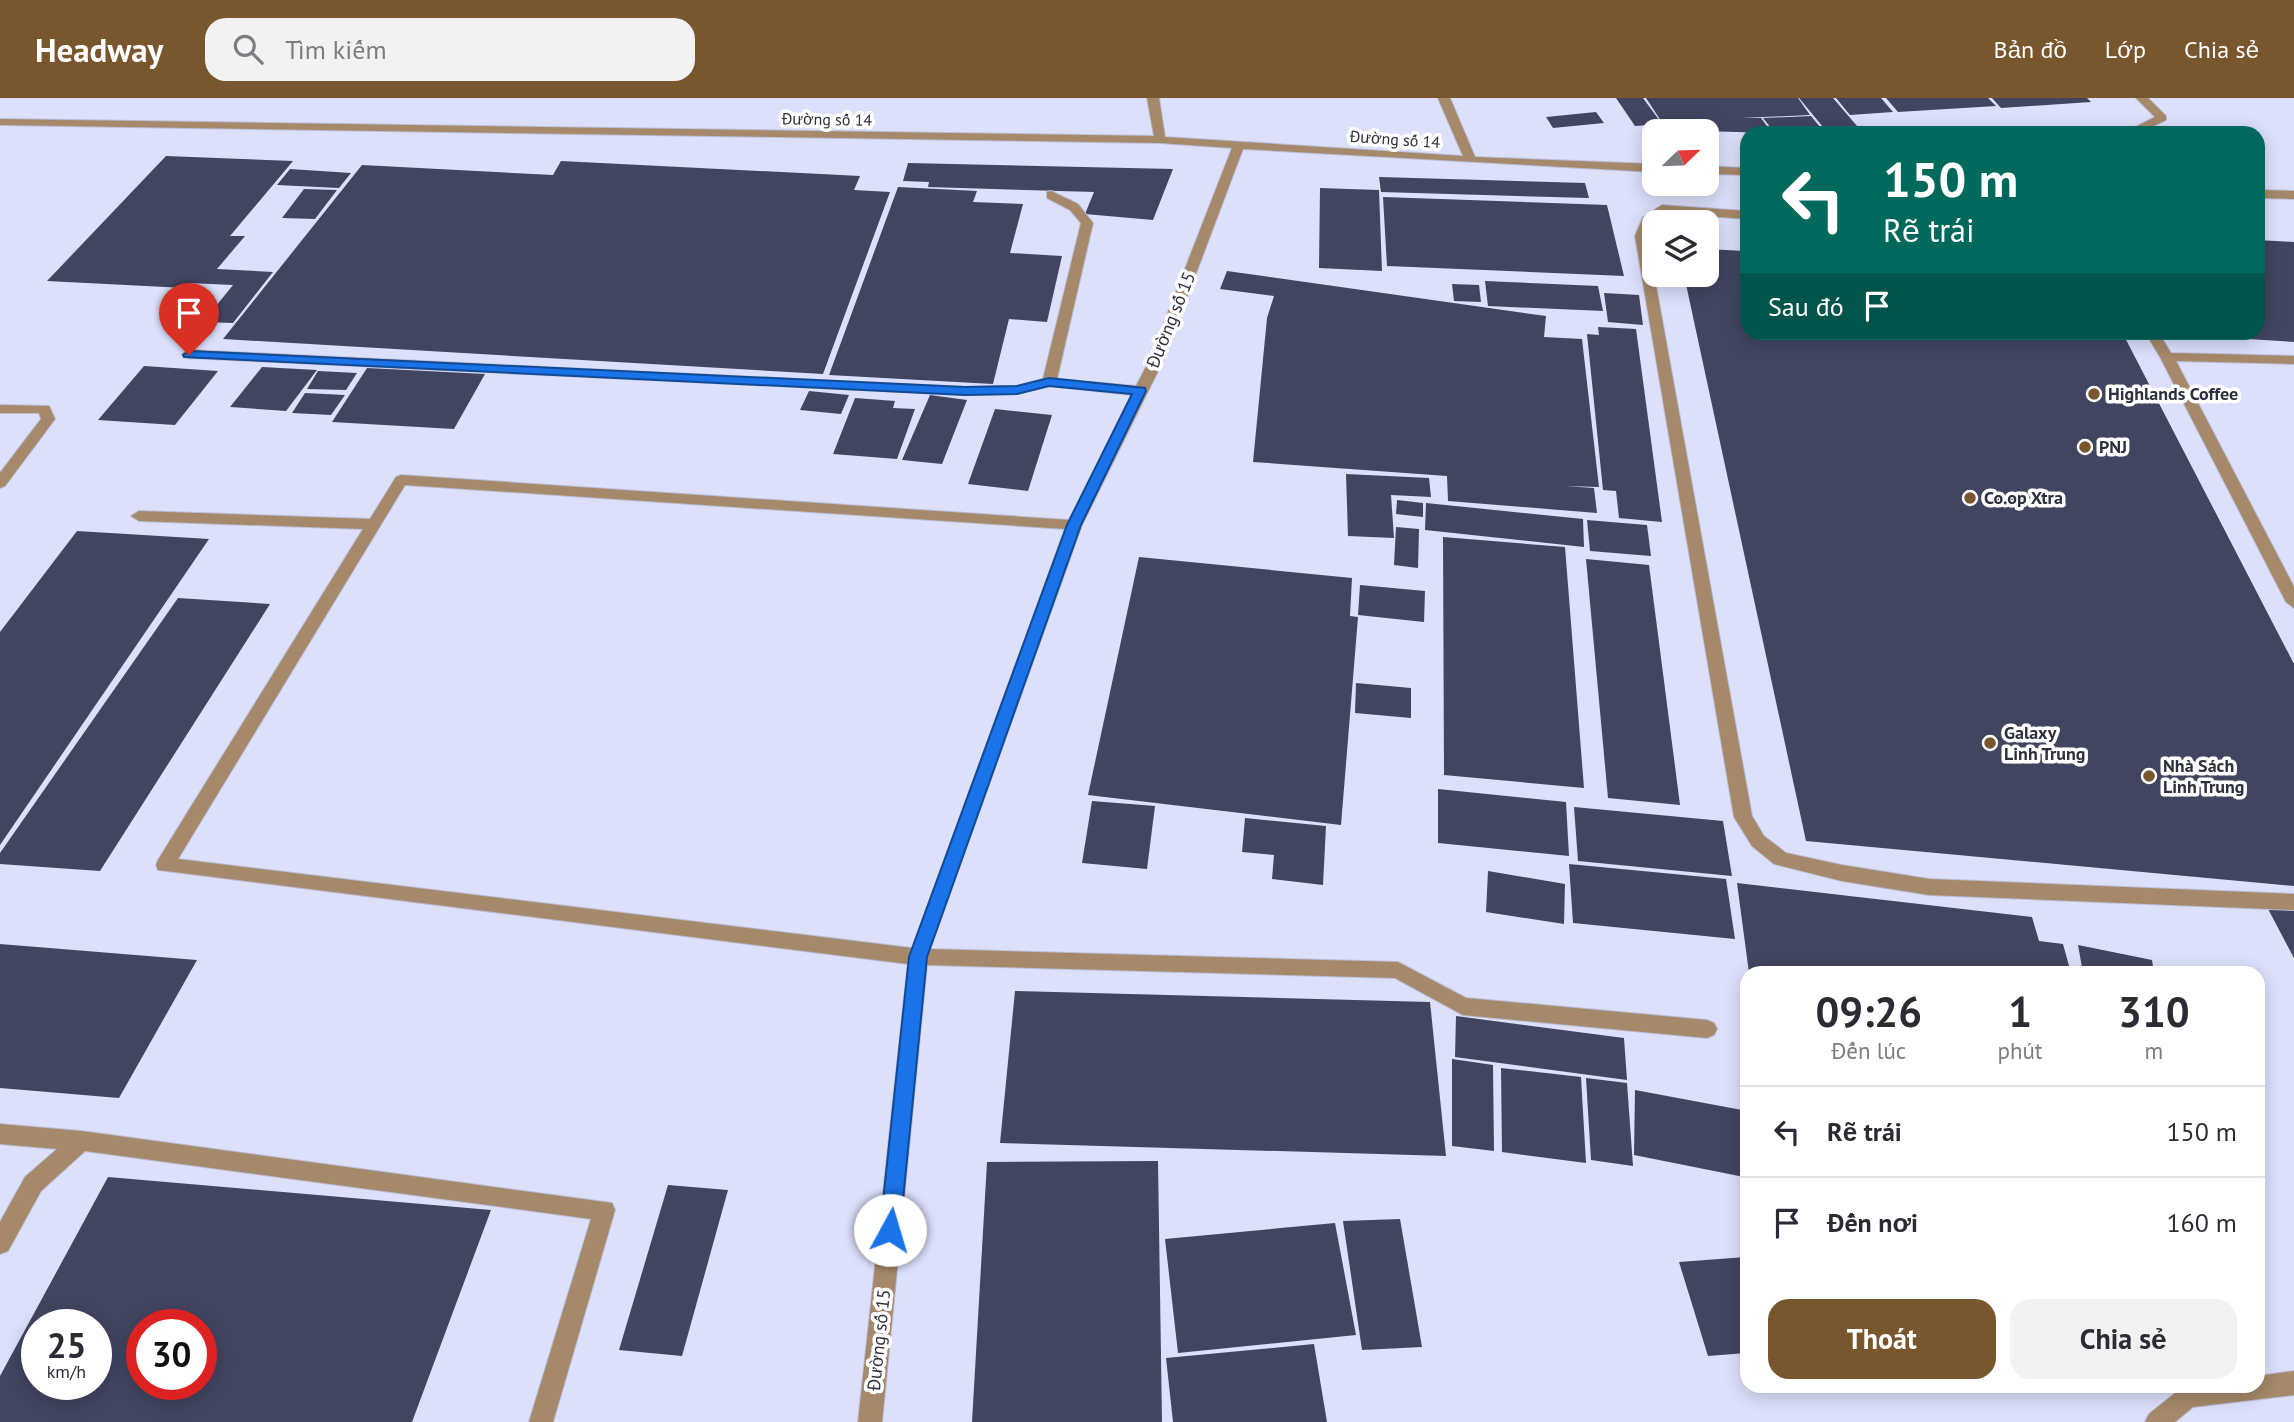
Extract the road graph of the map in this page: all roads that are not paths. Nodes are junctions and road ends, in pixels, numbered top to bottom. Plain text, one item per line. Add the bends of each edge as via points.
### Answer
1 (1153, 98) edge
2 (1444, 98) edge
3 (2142, 98) edge
4 (0, 122) edge
5 (2145, 126) edge
6 (1160, 140) junction
7 (1240, 145) junction
8 (1471, 160) junction
9 (1642, 167) edge
10 (1719, 171) edge
11 (1740, 172) edge
12 (2265, 194) edge
13 (1051, 195) dead end
14 (2294, 195) edge
15 (1740, 215) edge
16 (2156, 340) edge
17 (189, 355) dead end
18 (2167, 357) junction
19 (2294, 360) edge
20 (1049, 382) junction
21 (1140, 391) junction
22 (0, 409) edge
23 (0, 483) edge
24 (139, 516) dead end
25 (374, 524) junction
26 (1074, 525) junction
27 (2294, 603) edge
28 (2294, 902) edge
29 (918, 957) junction
30 (1707, 1029) dead end
31 (0, 1134) edge
32 (81, 1141) junction
33 (0, 1242) edge
34 (2294, 1383) edge
35 (2265, 1387) edge
36 (2212, 1393) edge
37 (541, 1422) edge
38 (870, 1422) edge
39 (2157, 1422) edge

1 - 6 street
2 - 8 street
3 - 5 street via 2162,118
4 - 6 street, Đường số 14
6 - 7 street, Đường số 14
7 - 8 street, Đường số 14
7 - 21 street, Đường số 15 via 1156,361
8 - 9 street, Đường số 14
10 - 11 street
12 - 14 street
13 - 20 street via 1074,207 1087,223
15 - 28 street via 1662,209 1647,220 1641,236 1743,817 1758,841 1781,859 1929,887
16 - 18 street
17 - 20 street via 965,391 1017,390
18 - 19 street
18 - 27 street
20 - 21 street
21 - 26 street, Đường số 15
22 - 23 street via 44,409 48,419
24 - 25 street
25 - 26 street via 401,480
25 - 29 street via 165,865
26 - 29 street, Đường số 15
29 - 30 street via 1398,970 1463,1006
29 - 38 street, Đường số 15
31 - 32 street
32 - 33 street via 33,1184
32 - 37 street via 604,1210
34 - 35 street
36 - 39 street via 2188,1396

